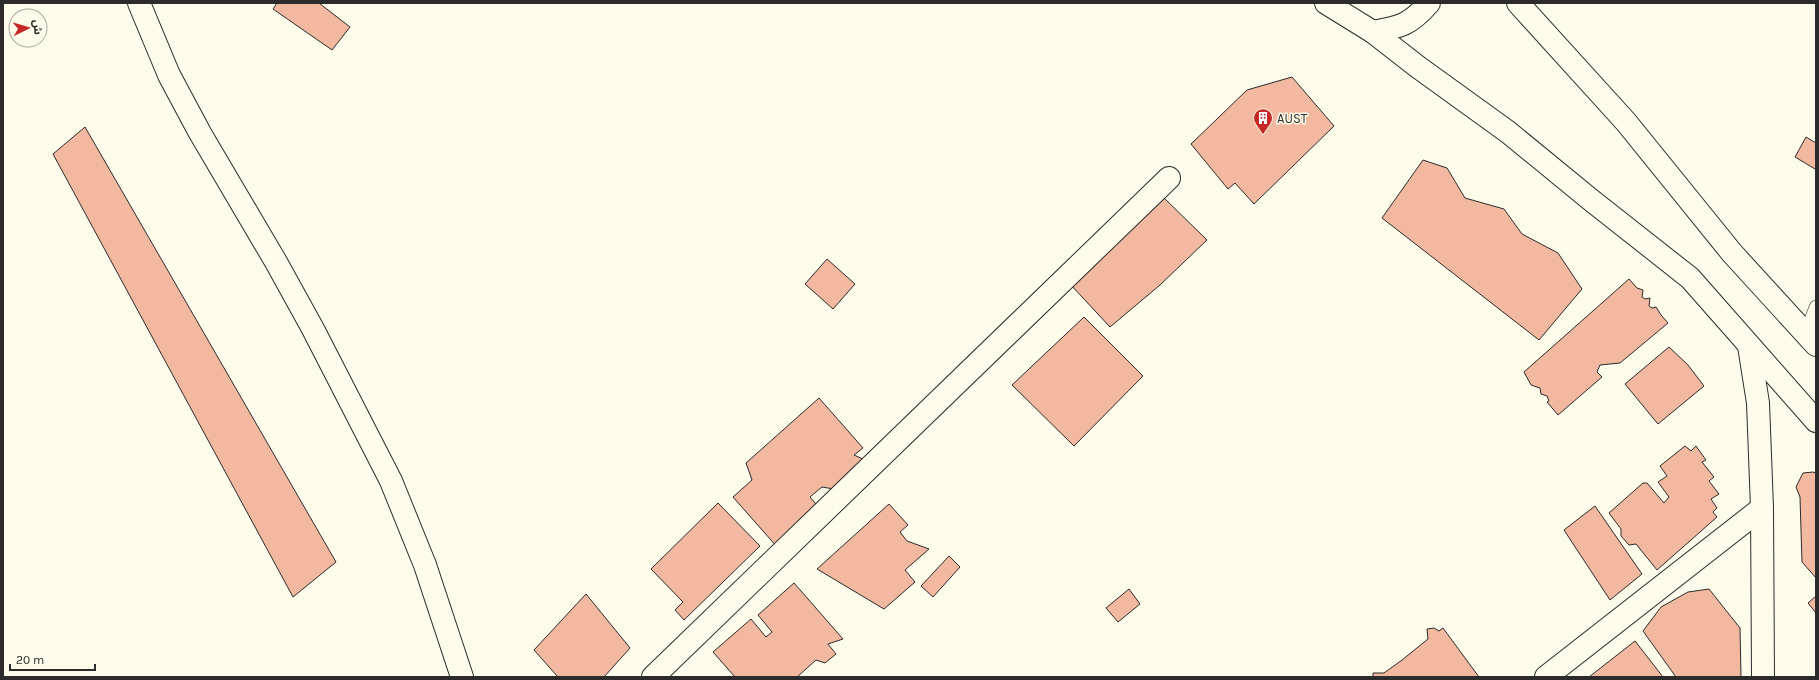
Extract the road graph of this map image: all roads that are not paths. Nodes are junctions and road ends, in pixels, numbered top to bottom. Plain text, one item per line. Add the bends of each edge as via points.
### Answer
1 (139, 3) edge
2 (1326, 3) edge
3 (1429, 3) edge
4 (1518, 3) edge
5 (1373, 32) junction
6 (1169, 178) dead end
7 (1816, 307) edge
8 (1811, 339) edge
9 (1749, 346) junction
10 (1816, 421) edge
11 (1762, 508) junction
12 (462, 677) edge
13 (652, 677) edge
14 (1546, 677) edge
15 (1763, 677) edge

1 - 12 main road via 169,74 200,133 306,316 391,482 425,565
2 - 5 main road
3 - 5 main road via 1418,16 1400,27
4 - 8 main road via 1626,122 1732,253
5 - 9 main road via 1418,68 1508,132 1690,278
6 - 13 main road
7 - 8 lane
9 - 10 main road
9 - 11 main road via 1758,404
11 - 14 main road
11 - 15 main road

